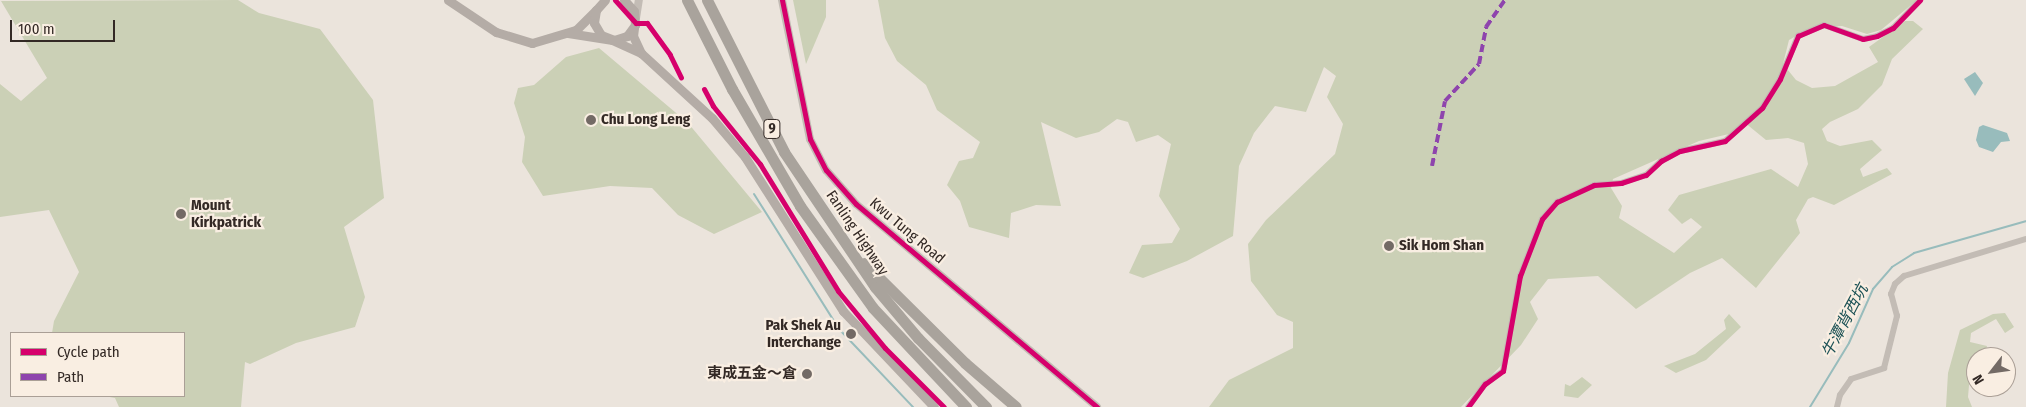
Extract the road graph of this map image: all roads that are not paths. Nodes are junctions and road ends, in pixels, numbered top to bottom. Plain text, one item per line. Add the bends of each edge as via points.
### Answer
1 (448, 0) edge
2 (605, 0) edge
3 (624, 0) edge
4 (639, 0) edge
5 (687, 0) edge
6 (707, 0) edge
7 (780, 0) edge
8 (1920, 0) edge
9 (597, 6) edge
10 (636, 18) junction
11 (634, 28) junction
12 (568, 33) junction
13 (614, 40) junction
14 (641, 53) junction
15 (2026, 239) edge
16 (850, 250) junction
17 (934, 407) edge
18 (966, 407) edge
19 (986, 407) edge
20 (1016, 407) edge
21 (1096, 407) edge
22 (1468, 407) edge
23 (1836, 407) edge

1 - 12 main road via 472,19 520,42 532,43
2 - 9 main road
3 - 10 main road
4 - 10 street
5 - 18 highway, Fanling Highway / 9 via 732,89 800,206 873,308
6 - 16 highway, Fanling Highway / 9 via 784,152
7 - 21 street, Kwu Tung Road via 788,20 810,139 829,174 856,204
8 - 22 street via 1893,28 1877,36 1863,39 1824,26 1798,36 1780,79 1762,108 1724,141 1680,151 1661,161 1646,175 1621,183 1594,185 1557,202 1542,219 1520,276 1503,370 1485,384
9 - 12 main road via 582,25
9 - 13 main road via 597,30
10 - 11 main road
11 - 13 main road via 628,36
11 - 14 main road via 633,36
12 - 13 main road
13 - 14 main road
14 - 17 main road via 707,113 745,157 843,311
15 - 23 street via 1904,276 1895,284 1891,294 1897,316 1884,368 1851,379 1840,394
16 - 19 highway, Fanling Highway / 9 via 901,319
16 - 20 highway

